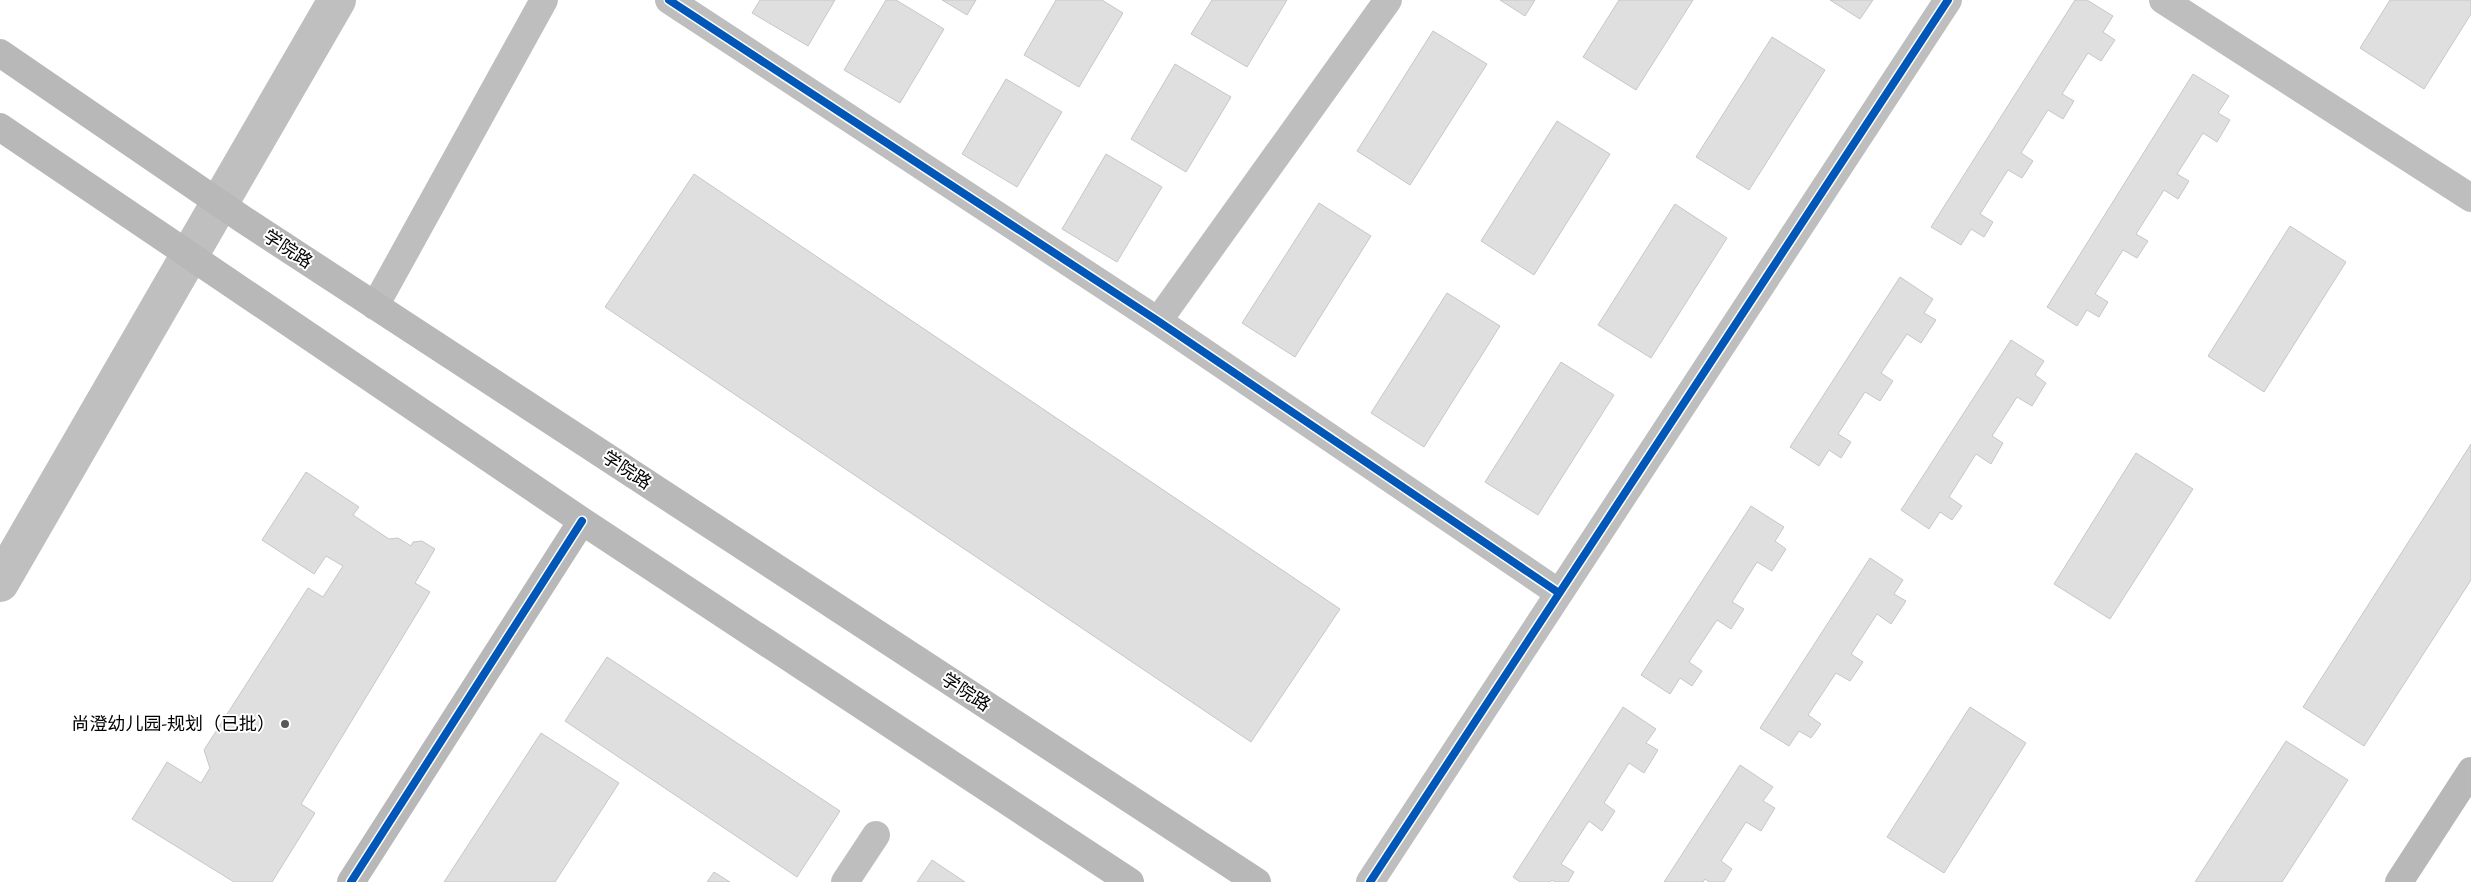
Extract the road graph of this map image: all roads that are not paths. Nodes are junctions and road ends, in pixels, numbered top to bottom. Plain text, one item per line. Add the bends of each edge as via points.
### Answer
1 (544, 0) edge
2 (669, 0) edge
3 (1388, 0) edge
4 (1948, 0) edge
5 (2163, 0) edge
6 (0, 52) edge
7 (0, 128) edge
8 (2471, 198) edge
9 (375, 306) junction
10 (1158, 321) junction
11 (582, 521) junction
12 (1560, 593) junction
13 (2471, 771) edge
14 (876, 835) dead end
15 (351, 882) edge
16 (845, 882) edge
17 (1130, 882) edge
18 (1258, 882) edge
19 (1370, 882) edge
20 (2399, 882) edge

1 - 9 street
2 - 10 street
3 - 10 street
4 - 12 street
5 - 8 street
6 - 9 main road, 学院路
7 - 11 main road
9 - 18 main road, 学院路
10 - 12 street
11 - 15 main road
11 - 17 main road
12 - 19 street
13 - 20 main road
14 - 16 street

